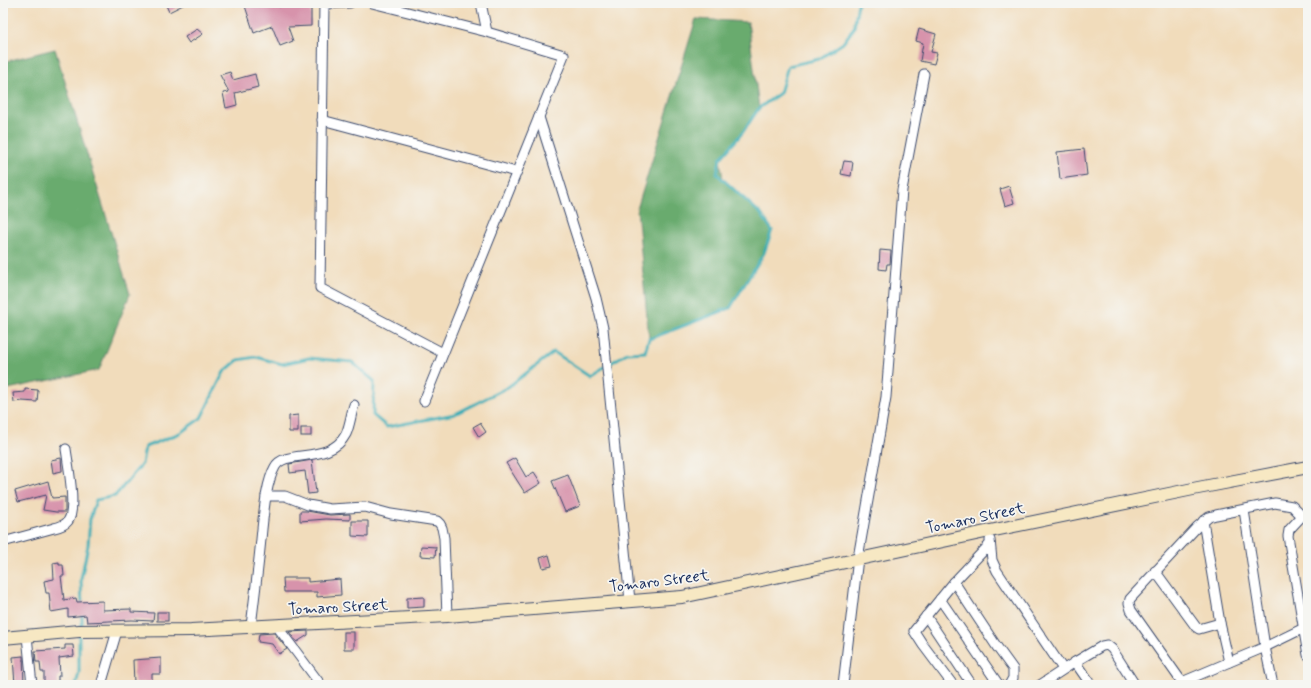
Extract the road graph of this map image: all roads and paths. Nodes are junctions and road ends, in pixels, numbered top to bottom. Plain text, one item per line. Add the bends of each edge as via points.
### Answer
1 (350, 3) edge
2 (372, 3) edge
3 (481, 3) edge
4 (486, 32) junction
5 (924, 74) dead end
6 (539, 117) junction
7 (322, 120) junction
8 (516, 172) junction
9 (443, 353) junction
10 (424, 401) dead end
11 (354, 404) dead end
12 (66, 449) dead end
13 (1308, 467) edge
14 (266, 496) junction
15 (1244, 510) junction
16 (1305, 516) edge
17 (1203, 521) junction
18 (990, 531) junction
19 (3, 542) edge
20 (990, 544) junction
21 (858, 558) junction
22 (1155, 571) junction
23 (954, 582) junction
24 (940, 599) junction
25 (630, 601) junction
26 (447, 616) junction
27 (926, 616) junction
28 (1220, 623) junction
29 (276, 625) junction
30 (251, 626) junction
31 (1306, 627) edge
32 (117, 631) junction
33 (28, 636) junction
34 (3, 638) edge
35 (1265, 647) junction
36 (1308, 655) edge
37 (1075, 662) junction
38 (1229, 662) junction
39 (1063, 669) junction
40 (1043, 684) edge
41 (1183, 684) edge
42 (32, 685) edge
43 (101, 685) edge
44 (321, 685) edge
45 (843, 685) edge
46 (953, 685) edge
47 (972, 685) edge
48 (999, 685) edge
49 (1009, 685) edge
50 (1091, 685) edge
51 (1135, 685) edge
52 (1272, 685) edge

1 - 7 street via 324,4
2 - 4 street
3 - 4 street
4 - 6 street via 564,55
5 - 21 street via 902,190 886,397
6 - 8 street
6 - 25 street via 596,298 603,328
7 - 8 street
7 - 9 street via 320,288
8 - 9 street
9 - 10 street
11 - 14 street via 346,433 339,444 328,451 286,458 279,462
12 - 19 street via 72,488 71,516 67,522 62,526
13 - 18 street, Tomaro Street
14 - 26 street via 285,496 308,505 330,509 365,507 437,521 442,528 445,556
14 - 30 street
15 - 16 street via 1275,503 1292,506
15 - 17 street via 1216,515
15 - 35 street
16 - 31 street via 1289,530 1288,536
17 - 22 street
17 - 28 street
18 - 20 street
18 - 21 street, Tomaro Street
20 - 23 street
20 - 39 street via 992,560 997,571
21 - 25 street, Tomaro Street via 682,597
21 - 45 street
22 - 28 street via 1196,627 1199,629
22 - 41 street via 1130,599 1129,607
23 - 24 street
23 - 49 street via 1013,669 1013,678
24 - 27 street
24 - 48 street
25 - 26 street, Tomaro Street
26 - 29 street, Tomaro Street
27 - 46 street via 914,631
27 - 47 street
28 - 38 street
29 - 30 street, Tomaro Street
29 - 44 street
30 - 32 street, Tomaro Street
31 - 35 street
31 - 36 street
32 - 33 street, Tomaro Street via 79,631
32 - 43 street
33 - 34 street, Tomaro Street
33 - 42 street
35 - 38 street
35 - 52 street
37 - 39 street
37 - 50 street
37 - 51 street via 1107,645
38 - 41 street
39 - 40 street

